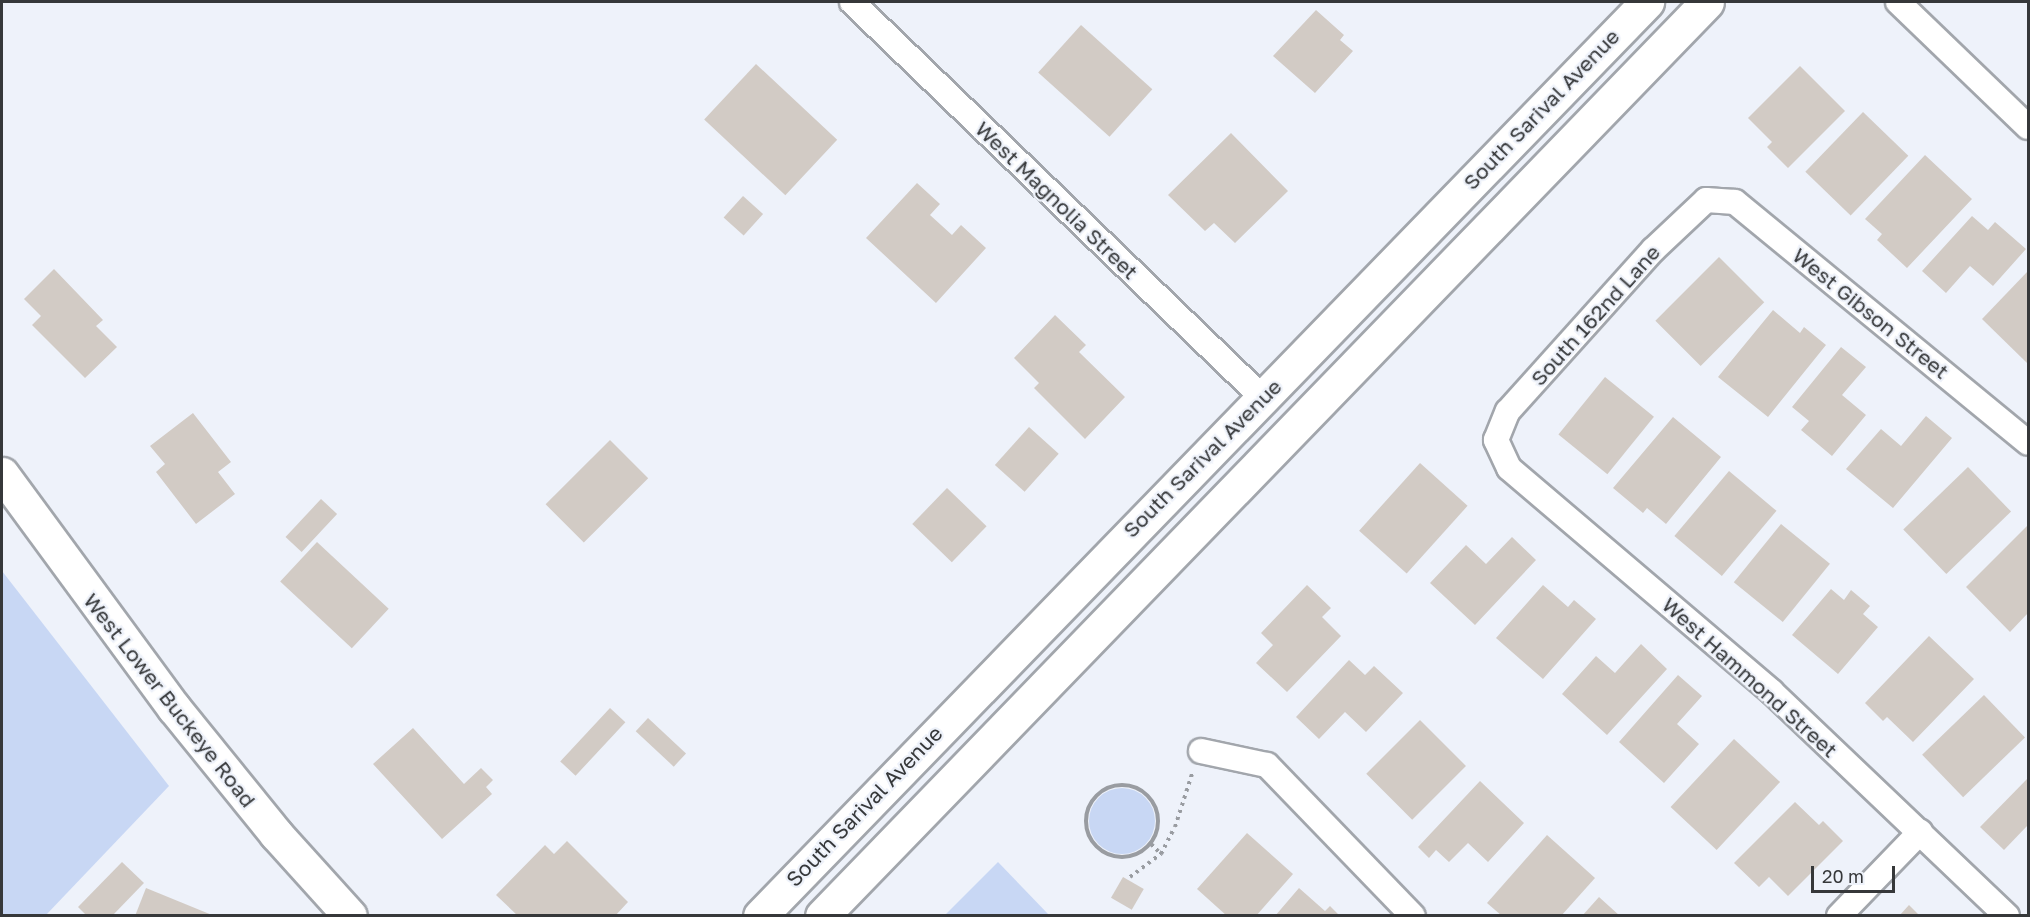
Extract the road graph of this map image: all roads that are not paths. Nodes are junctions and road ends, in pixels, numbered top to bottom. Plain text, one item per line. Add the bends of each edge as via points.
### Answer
1 (852, 2) edge
2 (1647, 2) edge
3 (1707, 2) edge
4 (1898, 2) edge
5 (2028, 127) edge
6 (1706, 200) joint
7 (1263, 398) junction
8 (1293, 427) junction
9 (1496, 440) joint
10 (2028, 443) edge
11 (2, 474) edge
12 (1201, 751) road end
13 (1920, 832) junction
14 (350, 915) edge
15 (760, 915) edge
16 (822, 915) edge
17 (1413, 915) edge
18 (1839, 915) edge
19 (2007, 915) edge

1 - 7 street, West Magnolia Street
2 - 7 main road, South Sarival Avenue
3 - 8 main road, South Sarival Avenue
4 - 5 street
6 - 9 street, South 162nd Lane via 1653,250 1508,411
6 - 10 street, West Gibson Street via 1735,202
7 - 8 main road
7 - 15 main road, South Sarival Avenue via 1087,574
8 - 16 main road, South Sarival Avenue
9 - 13 street, West Hammond Street via 1509,468 1772,692
11 - 14 main road, West Lower Buckeye Road via 174,708 269,826
12 - 17 street via 1267,765
13 - 18 street
13 - 19 street, West Hammond Street

